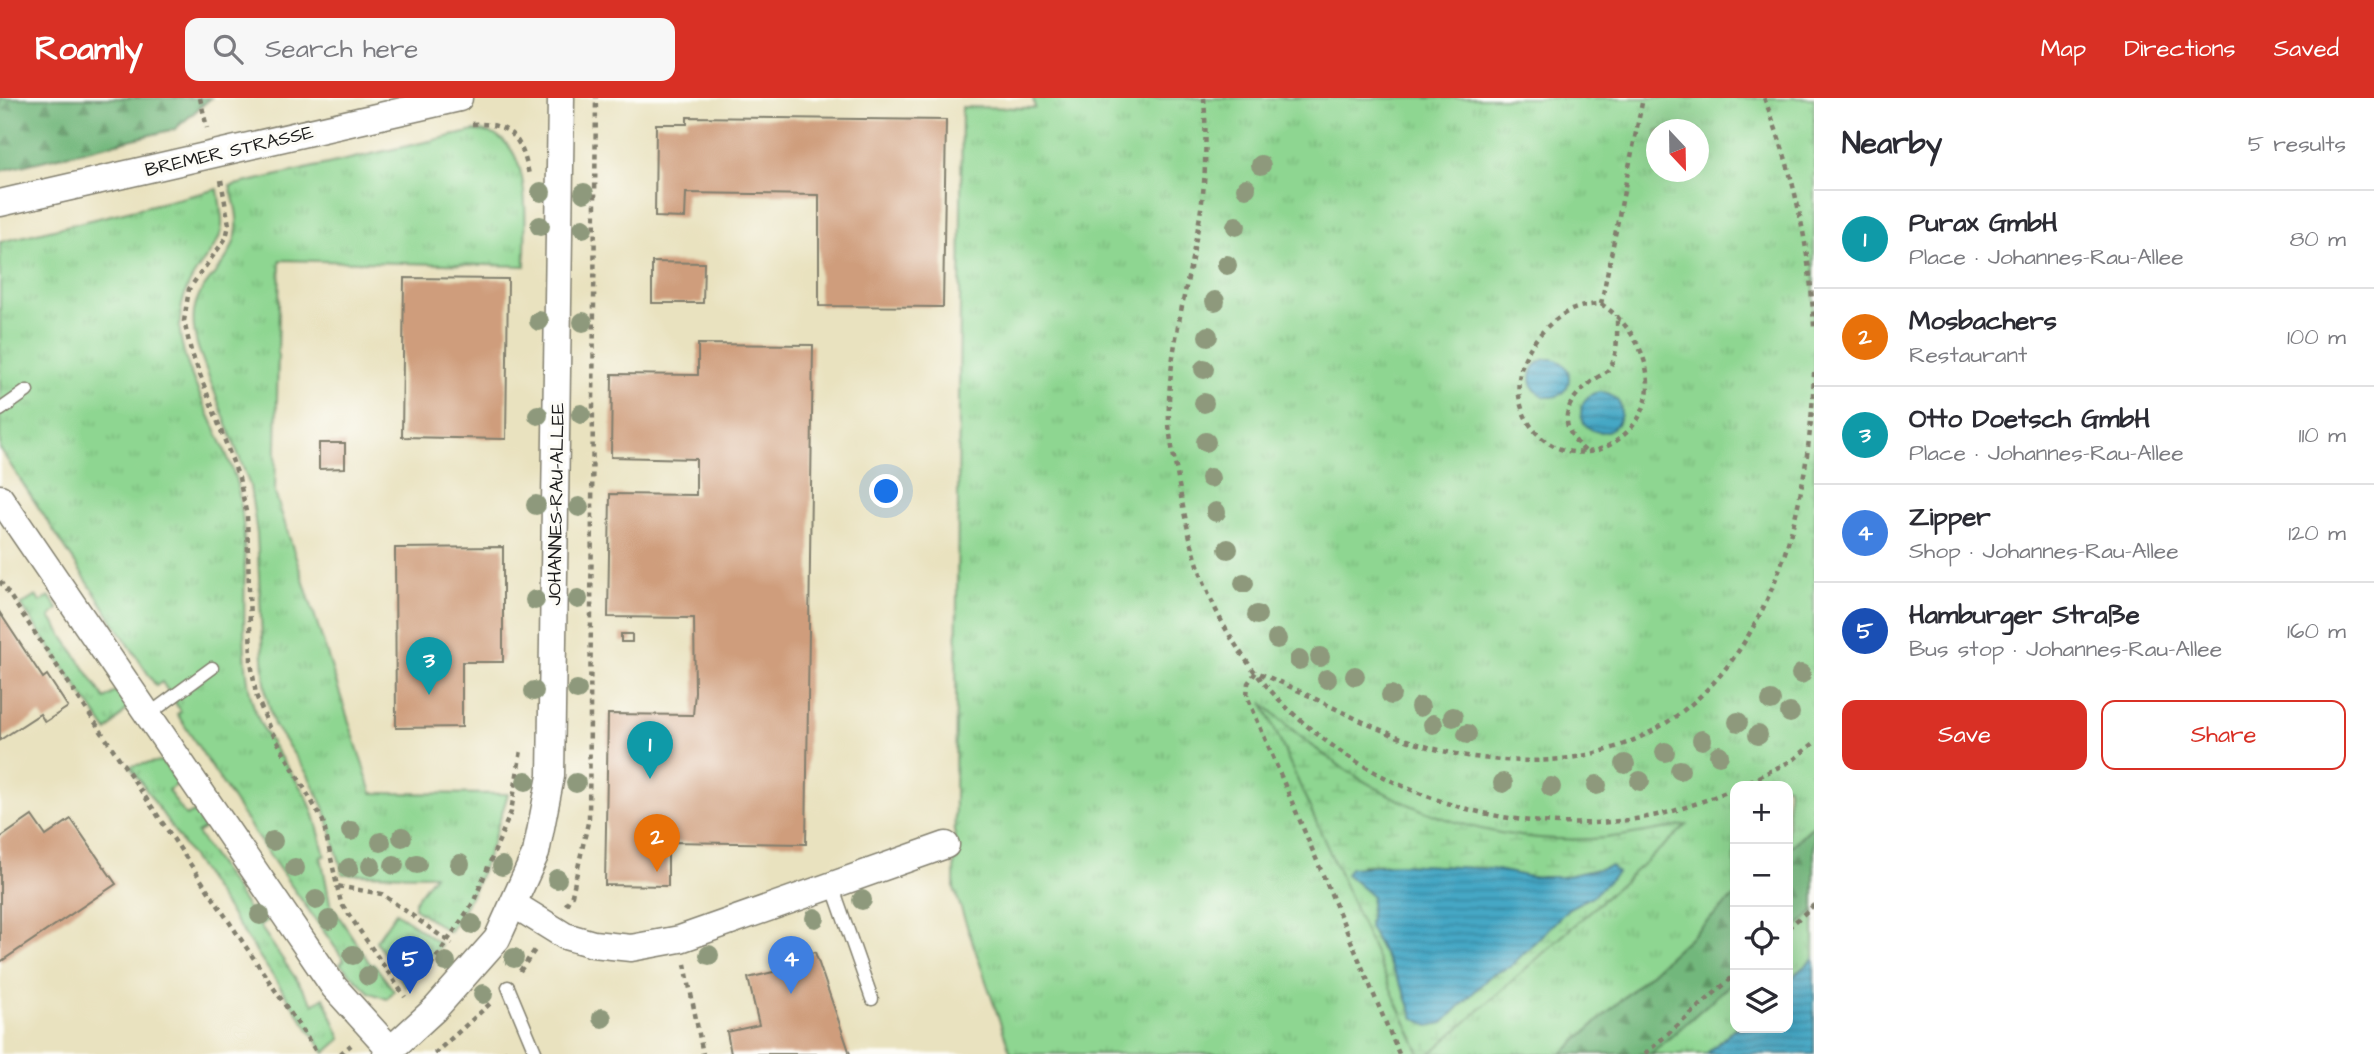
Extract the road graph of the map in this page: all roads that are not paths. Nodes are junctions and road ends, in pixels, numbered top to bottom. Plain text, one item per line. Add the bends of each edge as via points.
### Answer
1 (459, 98) edge
2 (561, 98) edge
3 (0, 203) edge
4 (27, 391) dead end
5 (0, 410) edge
6 (0, 498) edge
7 (212, 668) dead end
8 (147, 716) junction
9 (946, 845) dead end
10 (832, 885) junction
11 (514, 905) junction
12 (508, 987) dead end
13 (872, 999) dead end
14 (388, 1052) edge
15 (536, 1054) edge

1 - 3 street, BREMER STRASSE
2 - 11 street, JOHANNES-RAU-ALLEE via 551,776 536,853
4 - 5 lane
6 - 8 street
7 - 8 lane
8 - 14 street via 334,987
9 - 10 street
10 - 11 street via 680,939 631,948 565,936
10 - 13 lane
11 - 14 street, JOHANNES-RAU-ALLEE via 497,939 435,1009
12 - 15 lane

